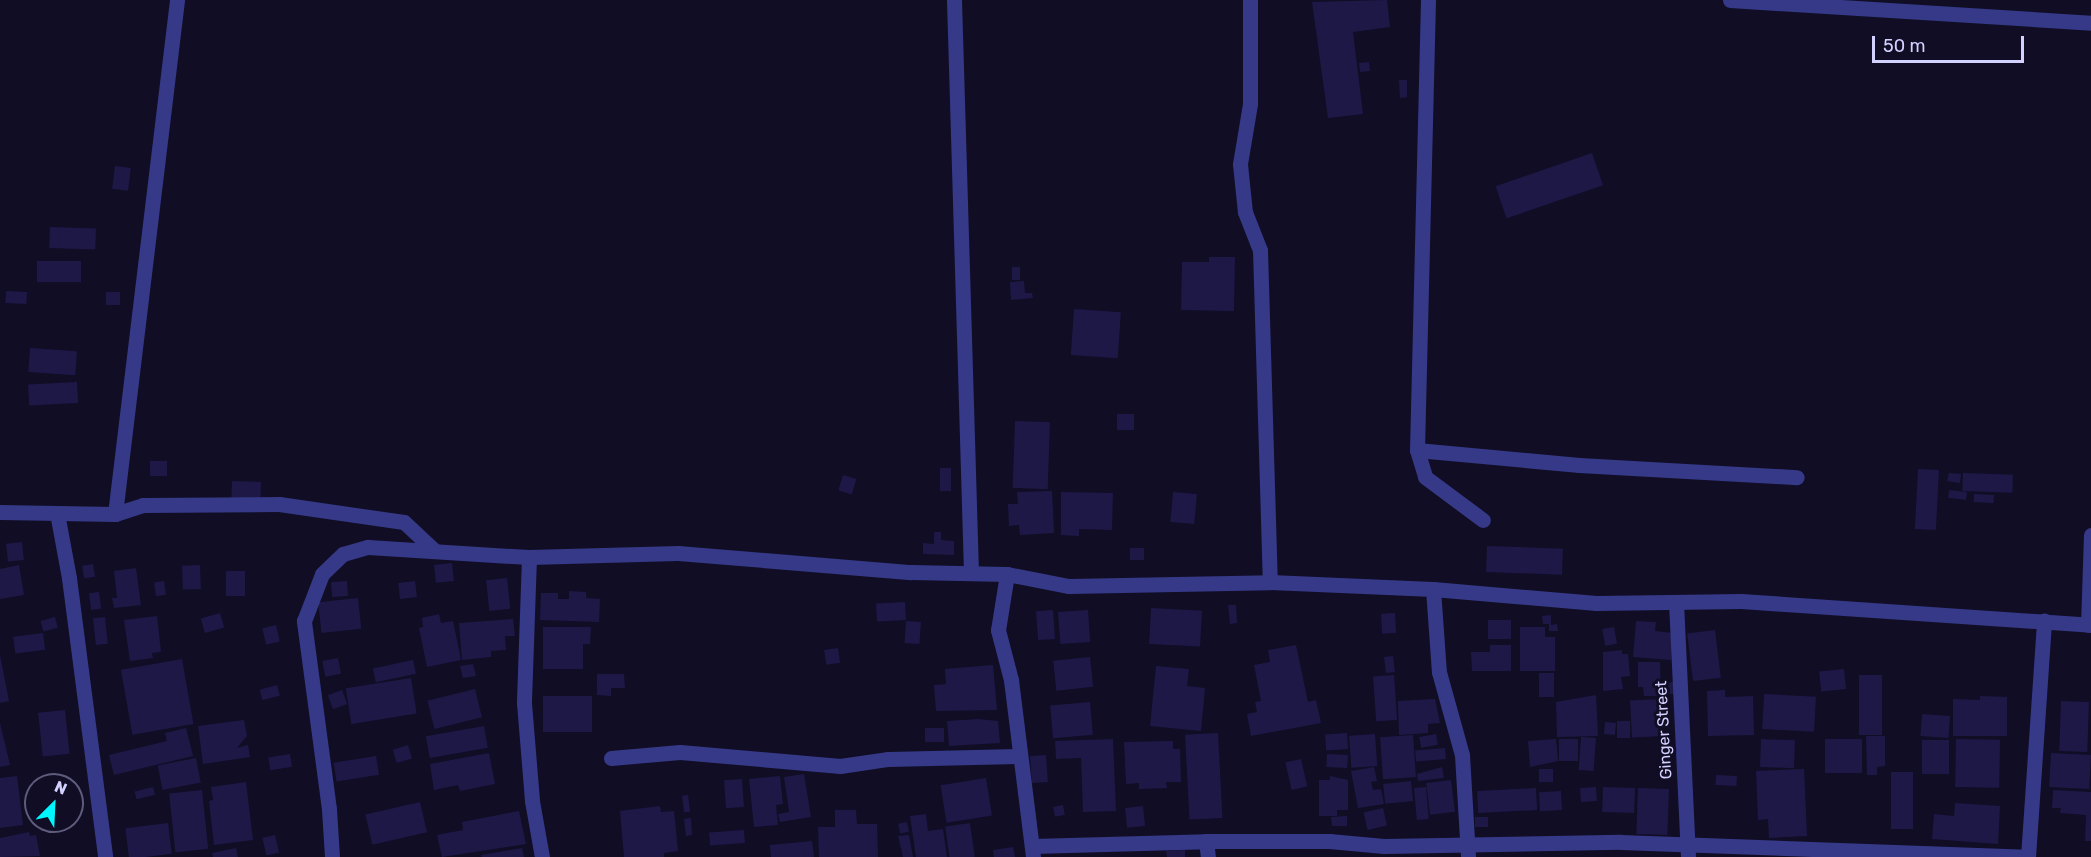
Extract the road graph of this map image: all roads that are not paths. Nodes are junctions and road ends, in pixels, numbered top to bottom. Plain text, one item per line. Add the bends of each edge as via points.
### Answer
1 (177, 0) edge
2 (954, 0) edge
3 (1250, 0) edge
4 (1428, 0) edge
5 (1730, 0) edge
6 (1910, 7) edge
7 (2091, 23) edge
8 (1417, 450) junction
9 (1797, 477) dead end
10 (0, 512) edge
11 (57, 513) junction
12 (115, 514) junction
13 (1483, 520) dead end
14 (2091, 535) edge
15 (435, 551) junction
16 (528, 557) junction
17 (971, 572) junction
18 (1007, 574) junction
19 (1270, 582) junction
20 (1433, 588) junction
21 (1676, 602) junction
22 (2044, 621) junction
23 (2090, 625) edge
24 (1018, 756) junction
25 (611, 758) dead end
26 (1206, 841) junction
27 (1468, 850) edge
28 (1688, 850) edge
29 (1033, 851) edge
30 (105, 857) edge
31 (332, 857) edge
32 (542, 857) edge
33 (1208, 857) edge
34 (2027, 857) edge

1 - 12 street
2 - 17 street
3 - 19 street via 1250,104 1240,164 1245,212 1260,250
4 - 8 street
5 - 6 street
6 - 7 street
8 - 9 street via 1579,465
8 - 13 street via 1425,477
10 - 11 street
11 - 12 street
11 - 30 street
12 - 15 street via 143,506 279,504 404,522
14 - 23 street
15 - 16 street
15 - 31 street via 368,547 343,554 322,574 310,597 304,621
16 - 17 street via 678,553 911,572
16 - 32 street via 524,703 532,801
17 - 18 street
18 - 19 street via 1069,586
18 - 24 street via 998,630 1011,680
19 - 20 street
20 - 21 street via 1596,603
20 - 27 street via 1439,672 1462,755
21 - 22 street via 1741,601
21 - 28 street, Ginger Street
22 - 23 street
22 - 34 street
24 - 25 street via 888,759 840,766 680,752
24 - 29 street
26 - 27 street via 1329,841
26 - 29 street
26 - 33 street
27 - 28 street via 1543,846
28 - 34 street

